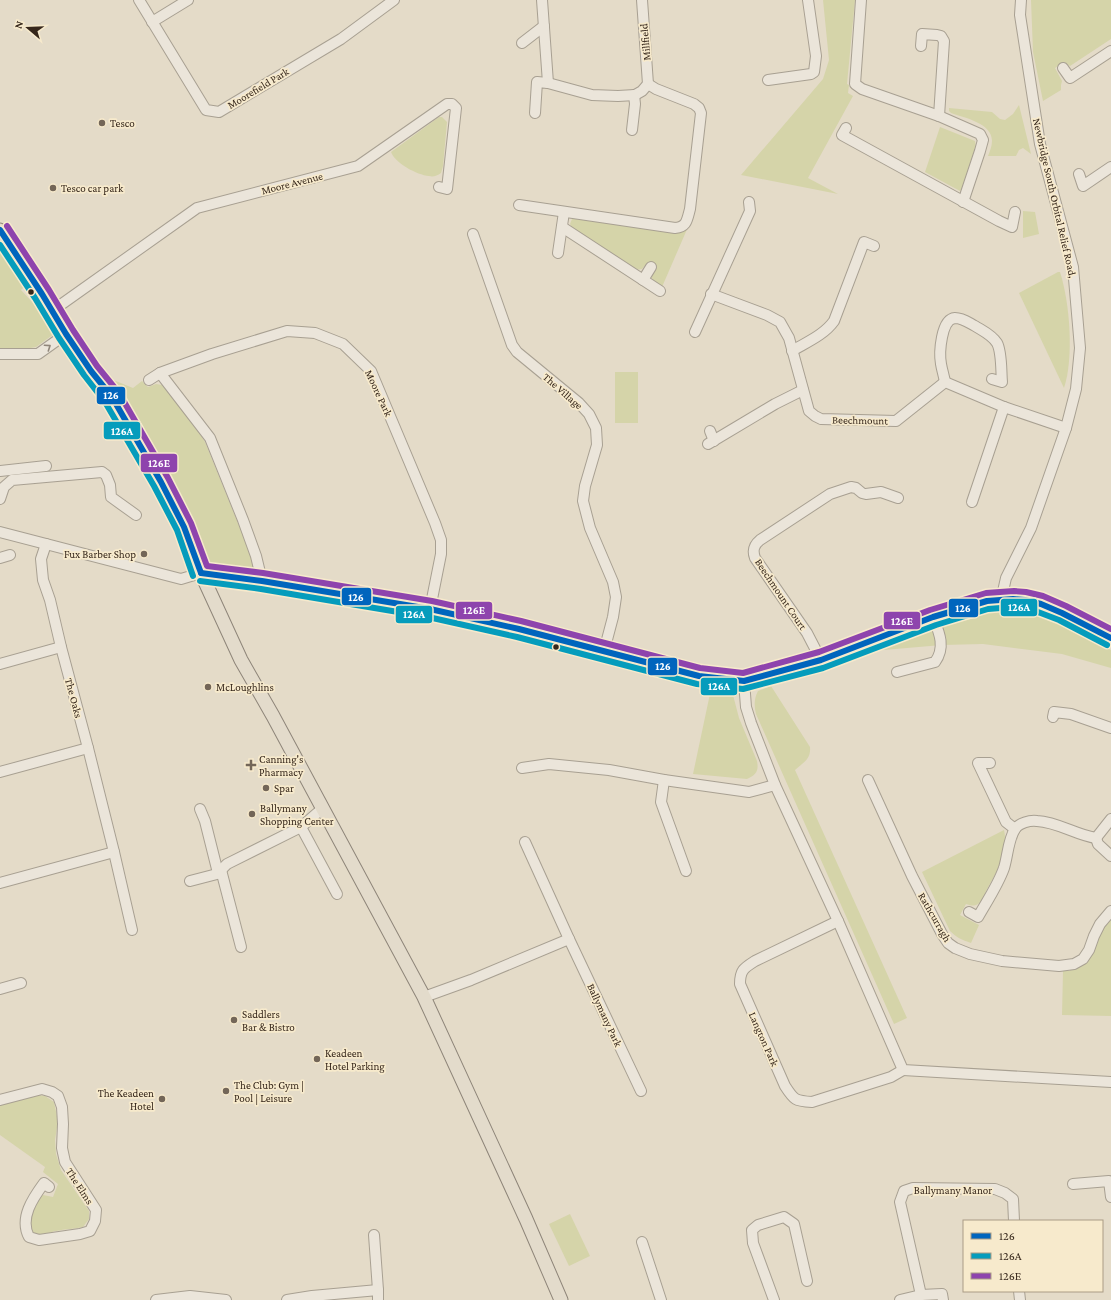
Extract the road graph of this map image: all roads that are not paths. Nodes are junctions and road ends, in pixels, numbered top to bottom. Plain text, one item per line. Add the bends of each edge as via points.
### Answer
1 (139, 0) edge
2 (188, 0) edge
3 (394, 0) edge
4 (542, 0) edge
5 (642, 0) edge
6 (808, 0) edge
7 (861, 0) edge
8 (1021, 0) edge
9 (152, 22) junction
10 (544, 26) junction
11 (522, 43) dead end
12 (921, 46) dead end
13 (1111, 51) edge
14 (1063, 68) dead end
15 (768, 80) dead end
16 (548, 83) junction
17 (648, 84) junction
18 (634, 95) junction
19 (535, 113) dead end
20 (939, 116) junction
21 (846, 128) dead end
22 (632, 130) dead end
23 (1111, 167) edge
24 (1079, 174) dead end
25 (444, 190) dead end
26 (749, 202) dead end
27 (963, 202) junction
28 (519, 205) dead end
29 (564, 212) junction
30 (1015, 212) dead end
31 (562, 228) junction
32 (0, 230) edge
33 (472, 234) dead end
34 (874, 246) dead end
35 (558, 253) dead end
36 (651, 266) dead end
37 (643, 280) junction
38 (660, 291) dead end
39 (711, 294) junction
40 (52, 311) junction
41 (695, 332) dead end
42 (66, 334) junction
43 (792, 350) junction
44 (0, 354) edge
45 (160, 373) junction
46 (992, 379) dead end
47 (149, 380) dead end
48 (945, 382) junction
49 (803, 390) junction
50 (1004, 407) junction
51 (1066, 428) junction
52 (710, 439) dead end
53 (46, 466) dead end
54 (0, 471) edge
55 (898, 498) dead end
56 (0, 499) edge
57 (972, 502) dead end
58 (136, 515) dead end
59 (0, 528) edge
60 (0, 532) edge
61 (46, 544) junction
62 (201, 573) junction
63 (262, 581) junction
64 (1000, 600) junction
65 (430, 609) junction
66 (933, 617) junction
67 (1111, 638) edge
68 (61, 647) junction
69 (604, 651) junction
70 (821, 660) junction
71 (0, 664) edge
72 (897, 672) dead end
73 (744, 681) junction
74 (1053, 717) dead end
75 (1111, 728) edge
76 (88, 748) junction
77 (990, 763) dead end
78 (522, 768) dead end
79 (0, 772) edge
80 (664, 780) junction
81 (868, 780) dead end
82 (775, 785) junction
83 (323, 808) junction
84 (200, 809) dead end
85 (1111, 819) edge
86 (301, 827) junction
87 (1015, 829) junction
88 (1096, 838) junction
89 (526, 842) dead end
90 (114, 852) junction
91 (1111, 856) edge
92 (686, 871) dead end
93 (219, 872) junction
94 (190, 881) dead end
95 (0, 883) edge
96 (338, 894) dead end
97 (1111, 911) edge
98 (969, 912) dead end
99 (838, 921) junction
100 (132, 930) dead end
101 (569, 939) junction
102 (240, 946) dead end
103 (21, 983) dead end
104 (0, 989) edge
105 (424, 997) junction
106 (903, 1070) junction
107 (1111, 1082) edge
108 (641, 1091) dead end
109 (0, 1100) edge
110 (1110, 1181) edge
111 (1073, 1184) dead end
112 (49, 1187) dead end
113 (1111, 1197) edge
114 (1014, 1220) edge
115 (374, 1235) dead end
116 (642, 1242) dead end
117 (807, 1281) dead end
118 (378, 1295) edge
119 (921, 1295) junction
120 (156, 1300) edge
121 (226, 1300) edge
122 (287, 1300) edge
123 (561, 1300) edge
124 (661, 1300) edge
125 (774, 1300) edge
126 (900, 1300) edge
127 (943, 1300) edge

1 - 9 street, Moorefield Park
2 - 9 street
3 - 9 street, Moorefield Park via 341,39 219,112 206,110
4 - 10 street
5 - 17 street, Millfield
6 - 15 street via 816,56 814,72
7 - 20 street via 855,84 862,89
8 - 51 street, Newbridge South Orbital Relief Road, via 1020,15 1040,144 1073,267 1080,348 1076,389
10 - 11 street
10 - 16 street
12 - 20 street via 922,34 941,36 944,41
13 - 14 street via 1070,78
16 - 18 street via 592,95
16 - 19 street via 537,82
17 - 18 street via 642,92
17 - 29 street via 694,104 701,113 687,222 681,228 675,228
18 - 22 street
20 - 27 street via 980,134 983,140
21 - 27 street via 842,135
23 - 24 street via 1083,186
25 - 40 street, Moore Avenue via 456,108 452,104 447,104 358,166 197,208
26 - 39 street via 750,211
27 - 30 street via 1012,226
28 - 29 street
29 - 31 street
31 - 35 street
31 - 37 street
32 - 40 main road
33 - 69 street, The Village via 512,345 517,352 579,403 589,414 596,428 597,445 583,501 590,528 613,582 616,597
34 - 43 street via 864,242 830,327
36 - 37 street
37 - 38 street
39 - 41 street
39 - 43 street, Beechmount via 780,322
40 - 42 main road
44 -> 42 street via 38,354
42 - 62 main road via 112,397 161,482 184,527
43 - 49 street, Beechmount
45 - 47 street, Moore Park
45 - 63 street via 210,438 243,520
45 - 65 street, Moore Park via 287,331 315,333 343,344 371,371 441,540 441,554
46 - 48 street via 1002,382 997,343 990,335 962,319 954,318 948,321 941,343 940,362
48 - 49 street, Beechmount via 896,422 821,420 809,410
48 - 50 street
49 - 52 street
50 - 51 street
50 - 57 street
51 - 64 street, Newbridge South Orbital Relief Road, via 1031,528 1006,578
53 - 54 street
55 - 70 street, Beechmount Court via 881,492 866,494 851,487 830,494 760,540 753,550 755,558 807,633
56 - 58 street via 4,487 12,480 102,472 110,485 111,497
59 - 60 street
60 - 61 street
61 - 62 street via 181,579
61 - 68 street, The Oaks via 40,559 43,580
62 - 63 street
62 - 83 main road via 241,660
63 - 65 street
64 - 66 street via 976,604
64 - 67 street via 1025,600 1040,604
65 - 69 street
66 - 70 street
66 - 72 street via 940,634 938,658 935,662
68 - 71 street
68 - 76 street, The Oaks
69 - 73 street via 699,676
70 - 73 street
73 - 82 street via 746,707
74 - 75 street via 1054,712 1071,714
76 - 79 street
76 - 90 street, The Oaks
77 - 87 street via 978,763 1006,822
78 - 80 street via 549,764 609,770
80 - 82 street via 750,792
80 - 92 street via 661,802
81 - 97 street, Rathcurragh via 912,876 948,943 955,948 1002,961 1059,966 1074,964 1083,959 1100,924
82 - 99 street
83 - 86 street
83 - 105 main road
84 - 93 street
85 - 88 street
86 - 93 street via 227,864
86 - 96 street
87 - 88 street via 1020,824 1035,820 1054,823
87 - 98 street via 1004,868 978,917
88 - 91 street via 1098,844
89 - 101 street, Ballymany Park
90 - 95 street
90 - 100 street, The Oaks
93 - 94 street
93 - 102 street
99 - 106 street
99 - 106 street, Langton Park via 744,968 740,975 740,984 792,1097 812,1102 891,1077
101 - 105 street
101 - 108 street, Ballymany Park
103 - 104 street
105 - 123 main road
106 - 107 street, Langton Park
109 - 112 street, The Elms via 42,1089 58,1096 62,1107 62,1148 65,1162 96,1210 95,1221 90,1230 80,1234 39,1240 29,1237 26,1232 26,1219 30,1202 44,1183
110 - 111 street
110 - 113 street
114 - 119 street, Ballymany Manor via 1013,1199 995,1189 913,1188 904,1191 900,1202
115 - 118 street
116 - 124 street
117 - 125 street via 794,1224 784,1216 758,1225 752,1230 753,1243
118 - 122 street via 312,1296
119 - 126 street
119 - 127 street via 942,1294
120 - 121 street via 190,1296

